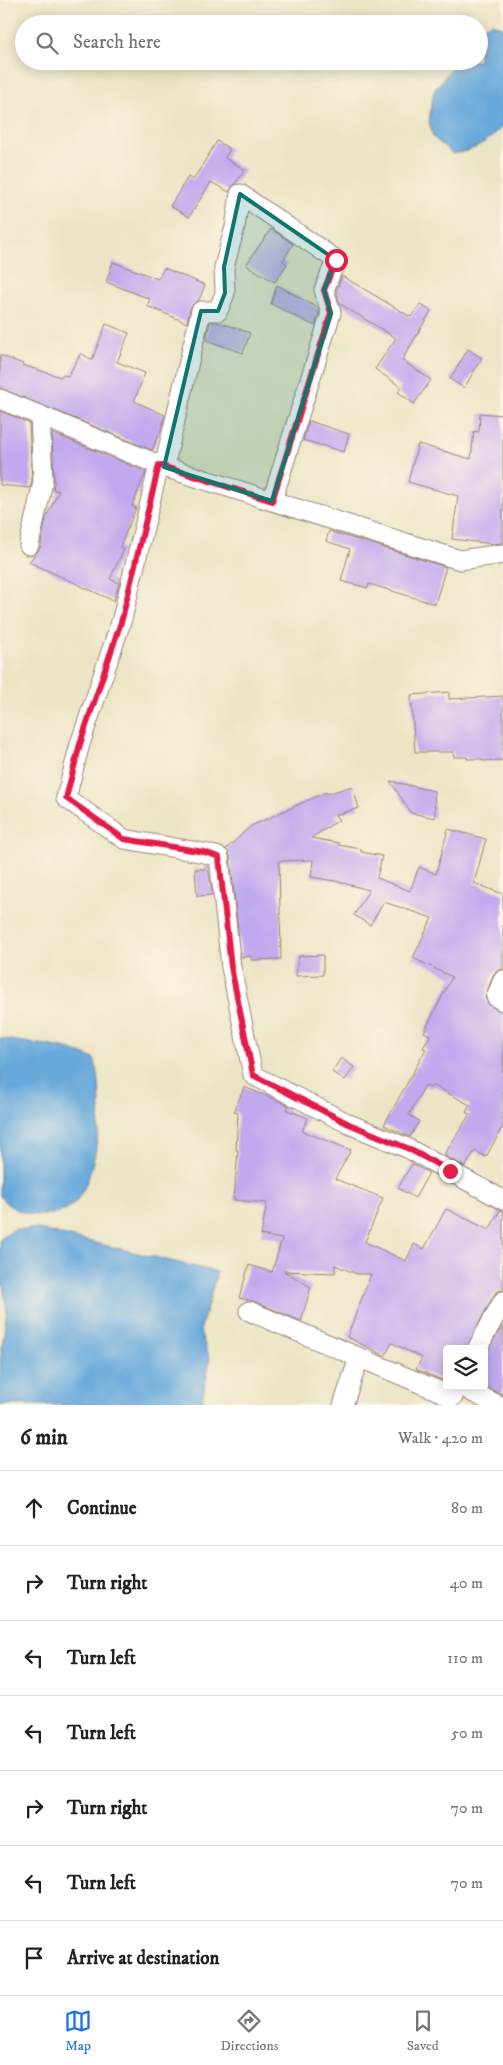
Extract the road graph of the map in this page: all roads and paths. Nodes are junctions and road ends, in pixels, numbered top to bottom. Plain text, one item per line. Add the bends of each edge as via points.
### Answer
1 (0, 399) edge
2 (40, 415) junction
3 (162, 466) junction
4 (272, 501) junction
5 (29, 545) dead end
6 (503, 554) edge
7 (503, 980) edge
8 (503, 1001) edge
9 (503, 1200) edge
10 (503, 1301) edge
11 (249, 1310) dead end
12 (479, 1345) edge
13 (359, 1358) junction
14 (462, 1392) edge
15 (343, 1405) edge
16 (498, 1405) edge

1 - 2 street
2 - 3 street
2 - 5 street via 44,482
3 - 4 street
3 - 4 street via 202,311 218,311 225,293 224,267 240,194 336,260 324,290 331,313
3 - 9 street via 122,619 80,744 66,798 124,839 219,857 231,967 253,1075 349,1124 407,1148
4 - 6 street via 460,560
7 - 8 street via 496,997
10 - 12 street
11 - 13 street
13 - 14 street via 453,1397
13 - 15 street
14 - 16 street

